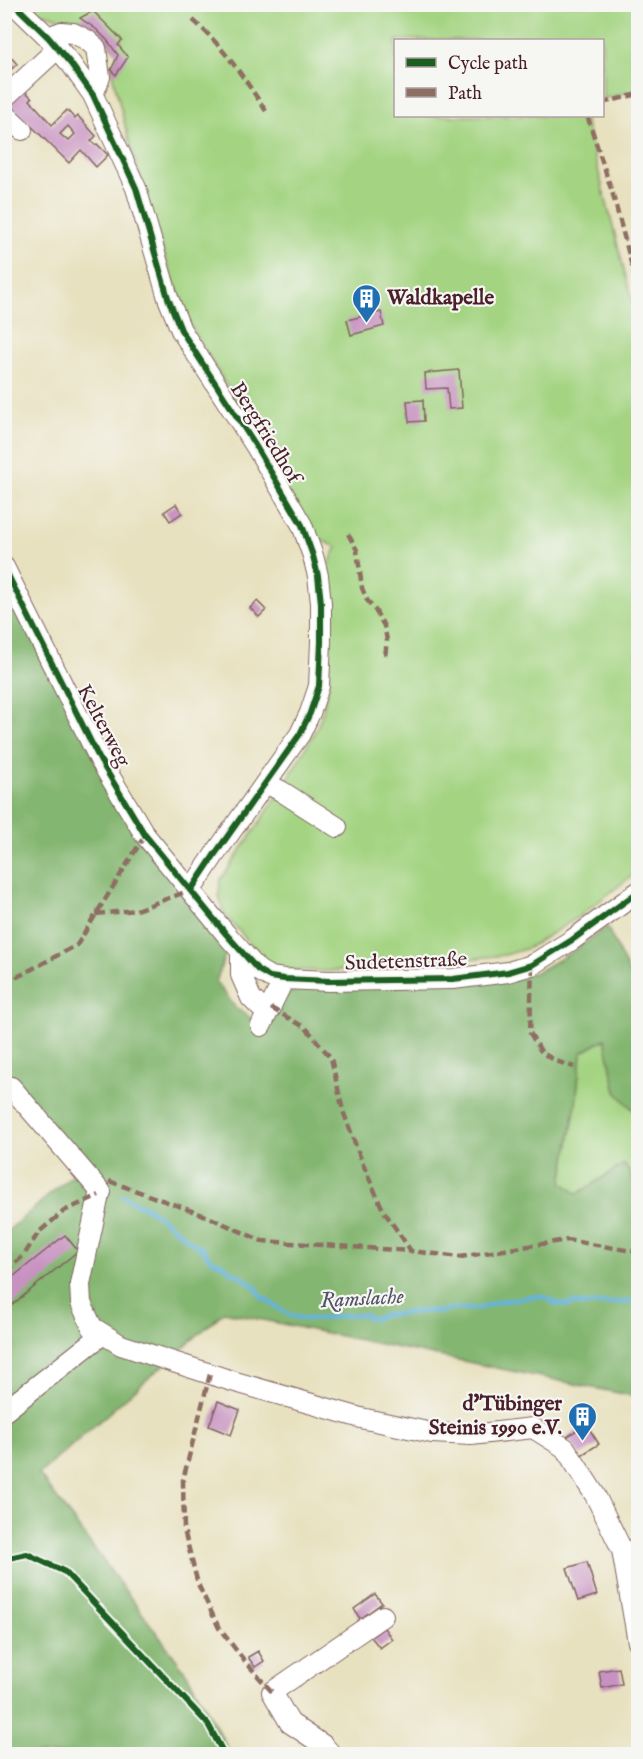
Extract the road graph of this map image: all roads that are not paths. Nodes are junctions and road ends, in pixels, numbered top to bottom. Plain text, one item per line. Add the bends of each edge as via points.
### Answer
1 (14, 4) edge
2 (53, 43) junction
3 (93, 95) junction
4 (4, 98) edge
5 (4, 113) edge
6 (22, 130) dead end
7 (4, 567) edge
8 (266, 783) junction
9 (337, 827) dead end
10 (191, 890) junction
11 (639, 892) edge
12 (241, 951) junction
13 (284, 979) junction
14 (271, 1008) junction
15 (261, 1026) dead end
16 (11, 1087) dead end
17 (103, 1334) junction
18 (5, 1411) edge
19 (383, 1616) dead end
20 (639, 1642) edge
21 (331, 1755) edge

1 - 2 street, Bergfriedhof
2 - 3 street, Bergfriedhof
2 - 3 street via 62,32 73,33 96,48 100,77
2 - 4 street
3 - 8 street, Bergfriedhof via 136,188 168,298 182,330 302,525 313,556 321,603 319,686 300,734
5 - 6 street
7 - 10 street, Kelterweg via 100,760 145,835
8 - 9 street
8 - 10 street, Bergfriedhof
10 - 12 street, Sudetenstraße
11 - 13 street, Sudetenstraße via 573,940 532,965 508,972 453,979
12 - 13 street, Sudetenstraße via 258,970
12 - 14 street via 241,975 251,998 261,1008
13 - 14 street
14 - 15 street
16 - 17 street via 100,1194 80,1284 81,1304 92,1327
17 - 18 street
17 - 20 street via 121,1344 210,1374 371,1420 432,1433 471,1435 533,1428 565,1448 613,1531 622,1550
19 - 21 street via 272,1692 290,1723

